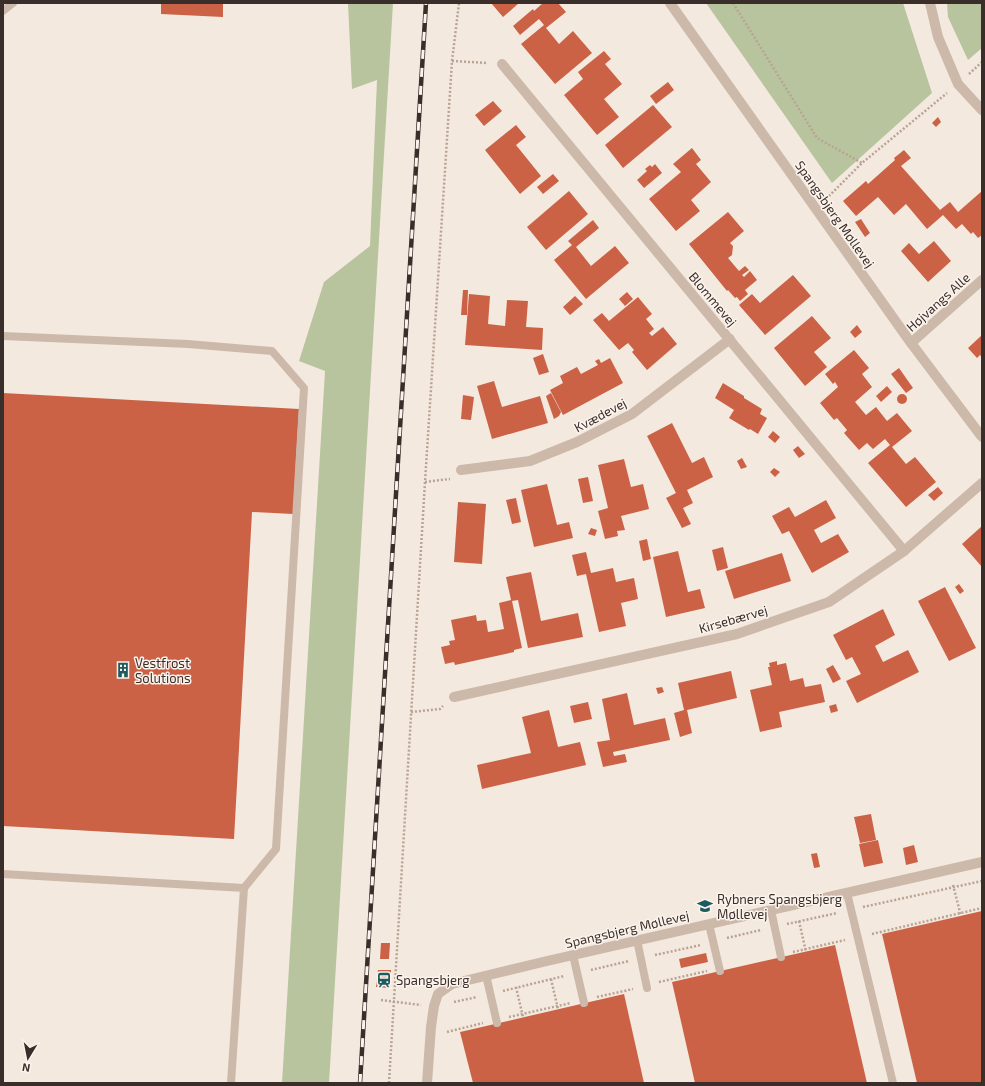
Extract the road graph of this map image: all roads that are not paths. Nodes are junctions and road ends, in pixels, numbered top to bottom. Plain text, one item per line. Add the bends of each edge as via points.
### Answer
1 (13, 3) edge
2 (670, 3) edge
3 (930, 3) edge
4 (3, 10) edge
5 (502, 64) road end
6 (982, 110) edge
7 (982, 280) edge
8 (3, 336) edge
9 (730, 339) junction
10 (911, 343) junction
11 (982, 437) edge
12 (461, 470) road end
13 (982, 483) edge
14 (904, 550) junction
15 (454, 697) road end
16 (982, 862) edge
17 (3, 874) edge
18 (244, 888) junction
19 (847, 893) junction
20 (771, 910) junction
21 (709, 924) junction
22 (637, 940) junction
23 (573, 955) junction
24 (781, 956) road end
25 (720, 971) dead end
26 (486, 976) junction
27 (648, 988) dead end
28 (584, 1003) dead end
29 (497, 1024) dead end
30 (231, 1083) edge
31 (427, 1083) edge
32 (893, 1083) edge

1 - 4 lane
2 - 10 street, Spangsbjerg Møllevej
3 - 6 street via 938,37 958,84
5 - 9 street, Blommevej
7 - 10 street, Højvangs Alle
8 - 18 lane via 188,344 272,351 304,388 276,849
9 - 12 street, Kvædevej via 632,414 577,442 530,461
9 - 14 street, Blommevej
10 - 11 street, Spangsbjerg Møllevej
13 - 14 street, Kirsebærvej
14 - 15 street, Kirsebærvej via 829,602 737,634
16 - 19 street, Spangsbjerg Møllevej
17 - 18 lane
18 - 30 lane
19 - 20 street, Spangsbjerg Møllevej
19 - 32 lane
20 - 21 street, Spangsbjerg Møllevej
20 - 24 lane
21 - 22 street, Spangsbjerg Møllevej
21 - 25 lane
22 - 23 street, Spangsbjerg Møllevej
22 - 27 lane
23 - 26 street, Spangsbjerg Møllevej
23 - 28 lane
26 - 29 lane
26 - 31 street, Spangsbjerg Møllevej via 452,984 438,994 431,1027

